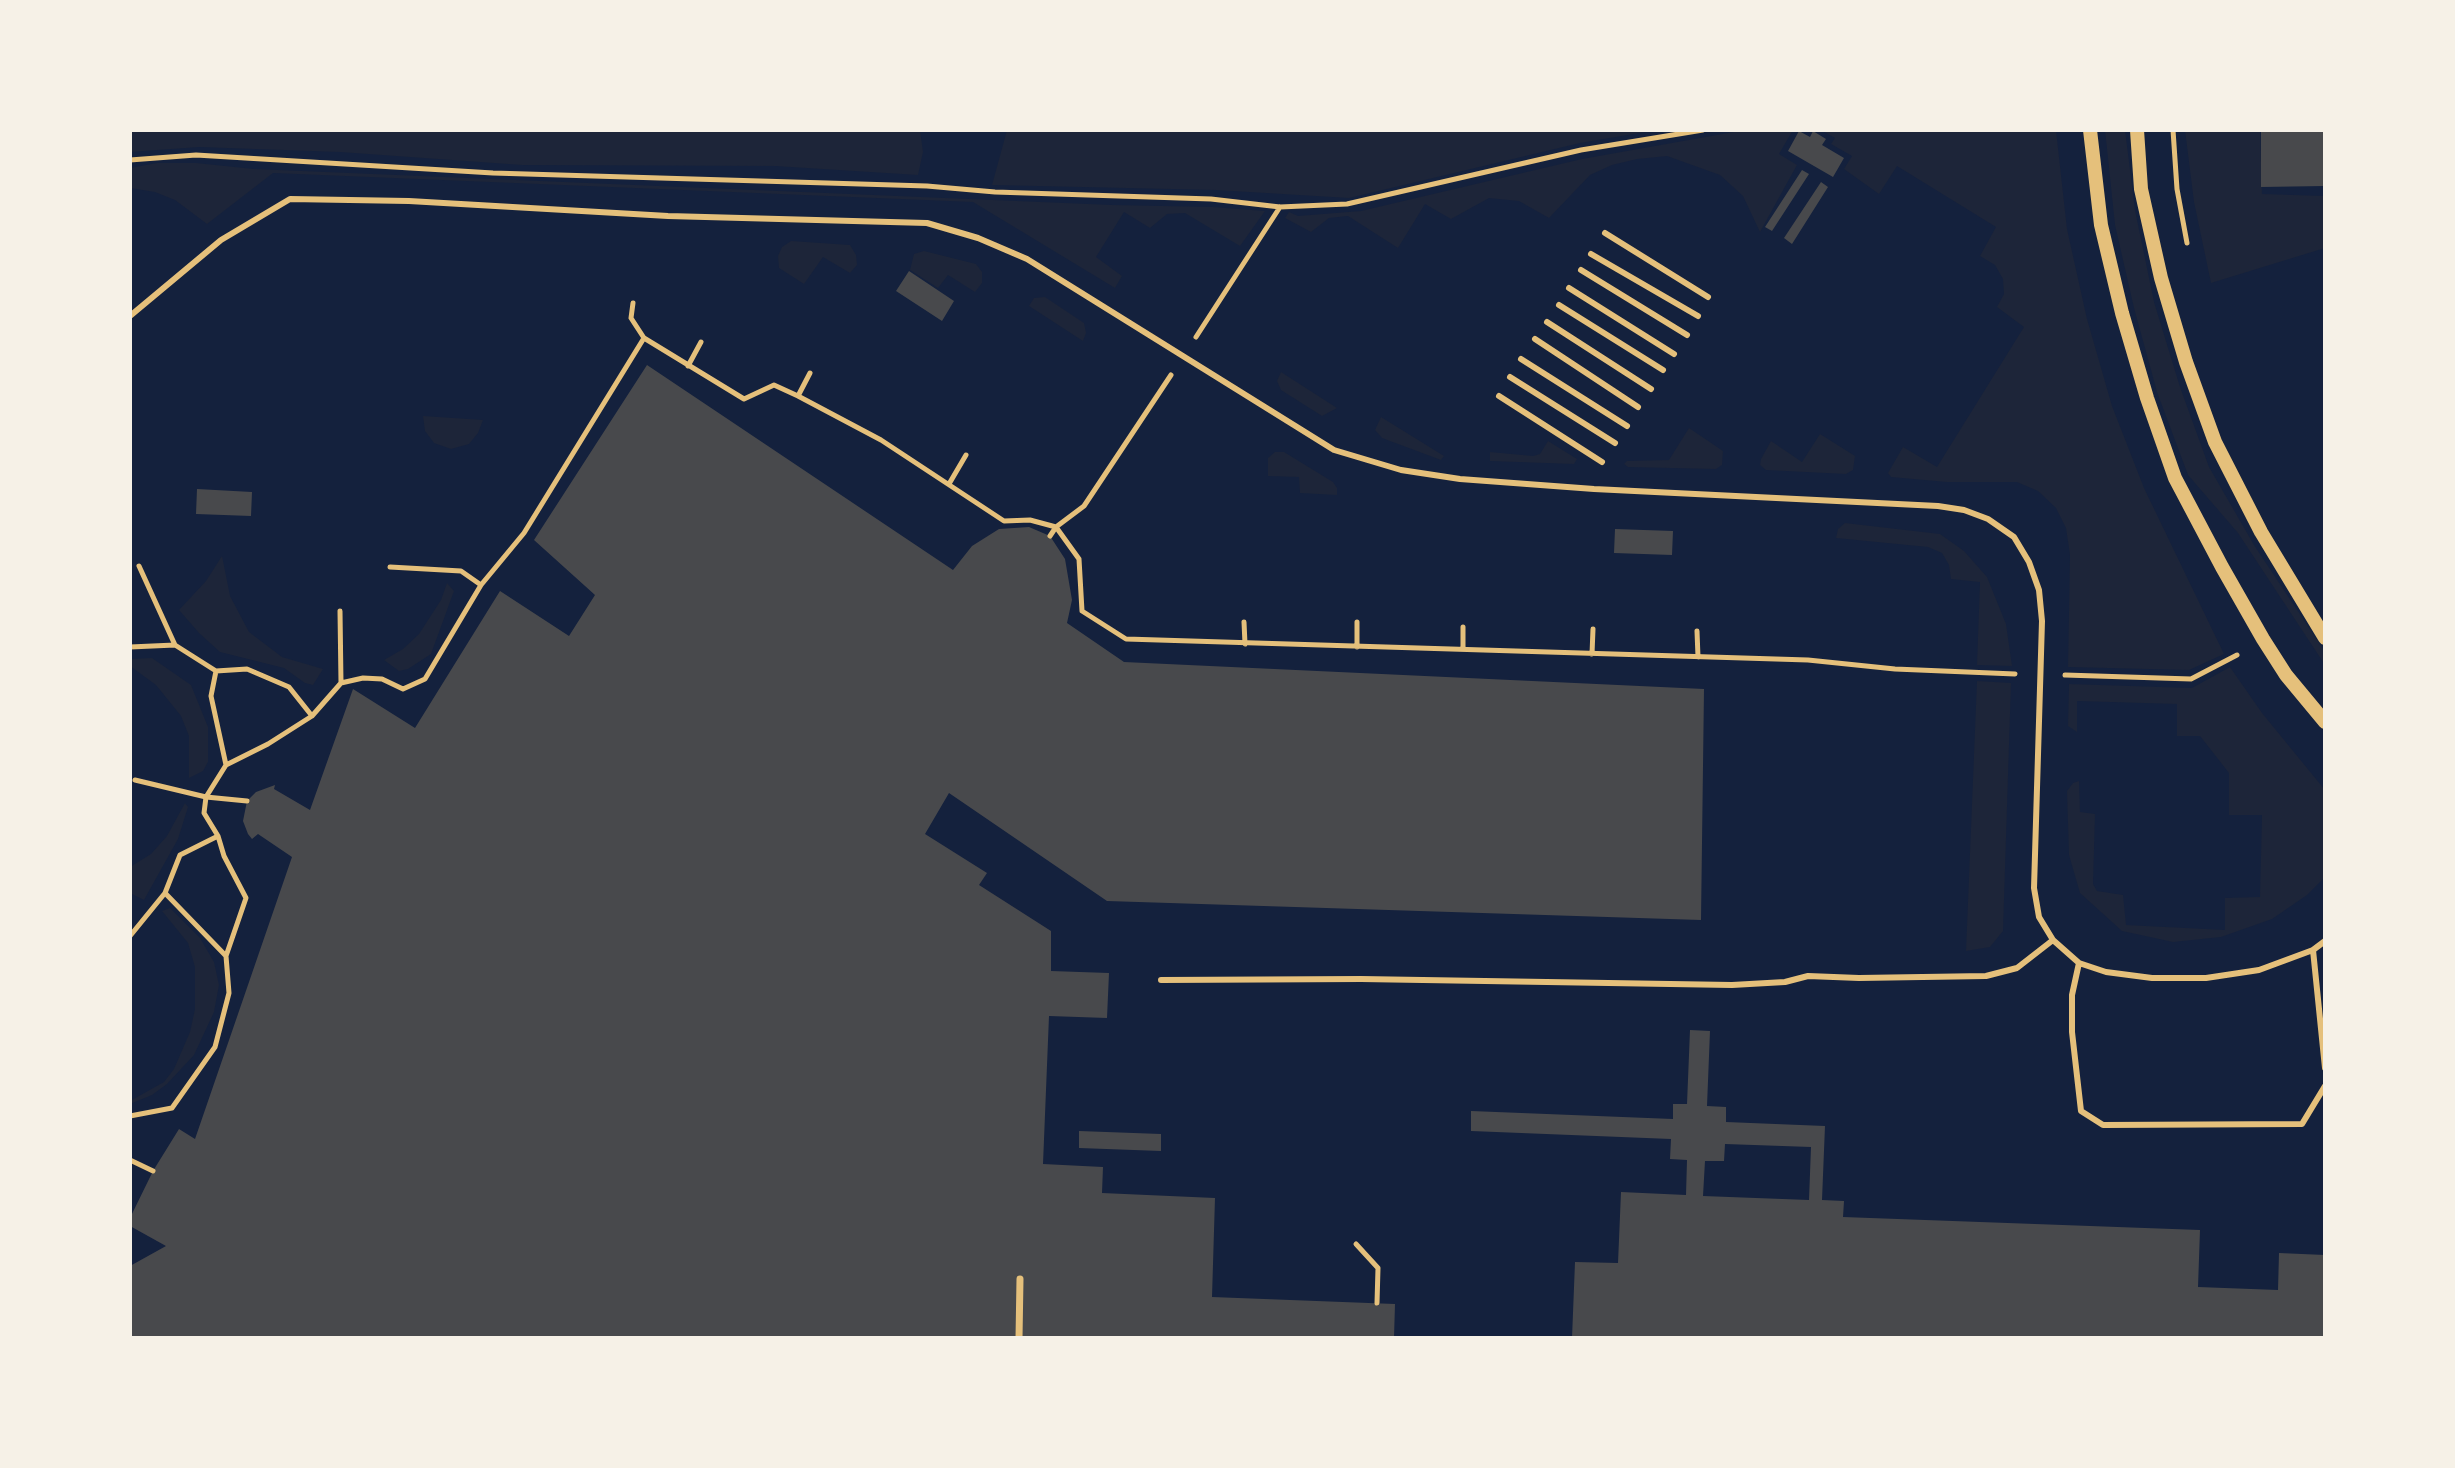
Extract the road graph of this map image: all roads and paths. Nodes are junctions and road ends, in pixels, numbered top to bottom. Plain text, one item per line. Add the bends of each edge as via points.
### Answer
1 (1703, 130) edge
2 (2090, 130) edge
3 (2137, 130) edge
4 (2173, 130) edge
5 (130, 160) edge
6 (1605, 233) dead end
7 (2188, 245) dead end
8 (1591, 254) dead end
9 (1581, 270) dead end
10 (1569, 288) dead end
11 (1708, 297) dead end
12 (633, 303) dead end
13 (1559, 305) dead end
14 (130, 316) edge
15 (1698, 316) dead end
16 (1547, 322) dead end
17 (1687, 335) dead end
18 (644, 338) junction
19 (1535, 339) dead end
20 (701, 342) dead end
21 (1674, 354) dead end
22 (1521, 359) dead end
23 (688, 366) junction
24 (1663, 370) dead end
25 (810, 373) dead end
26 (1510, 377) dead end
27 (1651, 389) dead end
28 (798, 396) junction
29 (1499, 396) dead end
30 (1638, 407) dead end
31 (1627, 426) dead end
32 (1615, 443) dead end
33 (966, 455) dead end
34 (1602, 462) dead end
35 (949, 484) junction
36 (139, 566) dead end
37 (390, 567) dead end
38 (481, 585) junction
39 (340, 611) dead end
40 (1244, 622) dead end
41 (1357, 622) dead end
42 (1463, 627) dead end
43 (1593, 629) dead end
44 (1697, 631) dead end
45 (2325, 638) edge
46 (2263, 639) junction
47 (1245, 644) junction
48 (175, 645) junction
49 (130, 647) edge
50 (1357, 647) junction
51 (1463, 649) junction
52 (1592, 654) junction
53 (1698, 657) junction
54 (216, 671) junction
55 (2040, 674) junction
56 (341, 683) junction
57 (312, 716) junction
58 (2325, 722) edge
59 (226, 765) junction
60 (135, 780) dead end
61 (206, 797) junction
62 (247, 801) dead end
63 (218, 836) junction
64 (165, 893) junction
65 (130, 936) edge
66 (2053, 940) junction
67 (2325, 941) edge
68 (2313, 950) junction
69 (226, 956) junction
70 (2079, 963) junction
71 (1161, 980) dead end
72 (2325, 1068) edge
73 (2325, 1086) edge
74 (130, 1116) edge
75 (130, 1160) edge
76 (153, 1171) dead end
77 (1356, 1244) dead end
78 (1020, 1279) dead end
79 (1377, 1303) dead end
80 (1019, 1338) edge

1 - 5 path via 1581,150 1347,204 1280,207 1211,199 493,173 196,155
2 - 46 street via 2101,225 2147,398 2175,478
3 - 45 street via 2141,189 2161,278 2215,442
4 - 7 path
6 - 11 lane
8 - 15 lane
9 - 17 lane
10 - 21 lane
12 - 18 path via 631,318
13 - 24 lane
14 - 55 lane via 221,240 290,199 927,223 1027,259 1334,450 1401,470 1594,489 1938,506 1988,519 2014,537 2039,590
16 - 27 lane
18 - 23 path
18 - 38 path via 524,533
19 - 30 lane
20 - 23 path
22 - 31 lane
23 - 28 path via 744,399 774,385
25 - 28 path
26 - 32 lane
28 - 35 path
29 - 34 lane
33 - 35 path
35 - 47 path via 1004,521 1056,527 1079,559 1082,611 1126,639
36 - 48 path
37 - 38 path via 461,571
38 - 56 path via 425,679 403,689 382,679
39 - 56 path
40 - 47 path
41 - 50 path
42 - 51 path
43 - 52 path
44 - 53 path
46 - 55 path via 2191,679
46 - 58 street
47 - 50 path
48 - 49 path
48 - 54 path
50 - 51 path
51 - 52 path
52 - 53 path
53 - 55 path
54 - 57 path via 247,669 289,687
54 - 59 path via 211,696
55 - 66 lane via 2034,888 2039,917
56 - 57 path
57 - 59 path
59 - 61 path
60 - 61 path
61 - 62 path
61 - 63 path via 204,813
63 - 64 path via 180,855
63 - 69 path via 246,898
64 - 65 path
64 - 69 path
66 - 70 lane
66 - 71 lane via 2017,968 1986,976 1808,976 1732,985
67 - 68 lane
68 - 70 lane via 2259,970 2206,978 2152,978
68 - 72 lane
69 - 74 path via 229,993 215,1047 172,1108
70 - 73 lane via 2072,1032 2081,1111 2103,1125 2302,1124
75 - 76 path
77 - 79 path via 1378,1268
78 - 80 street

